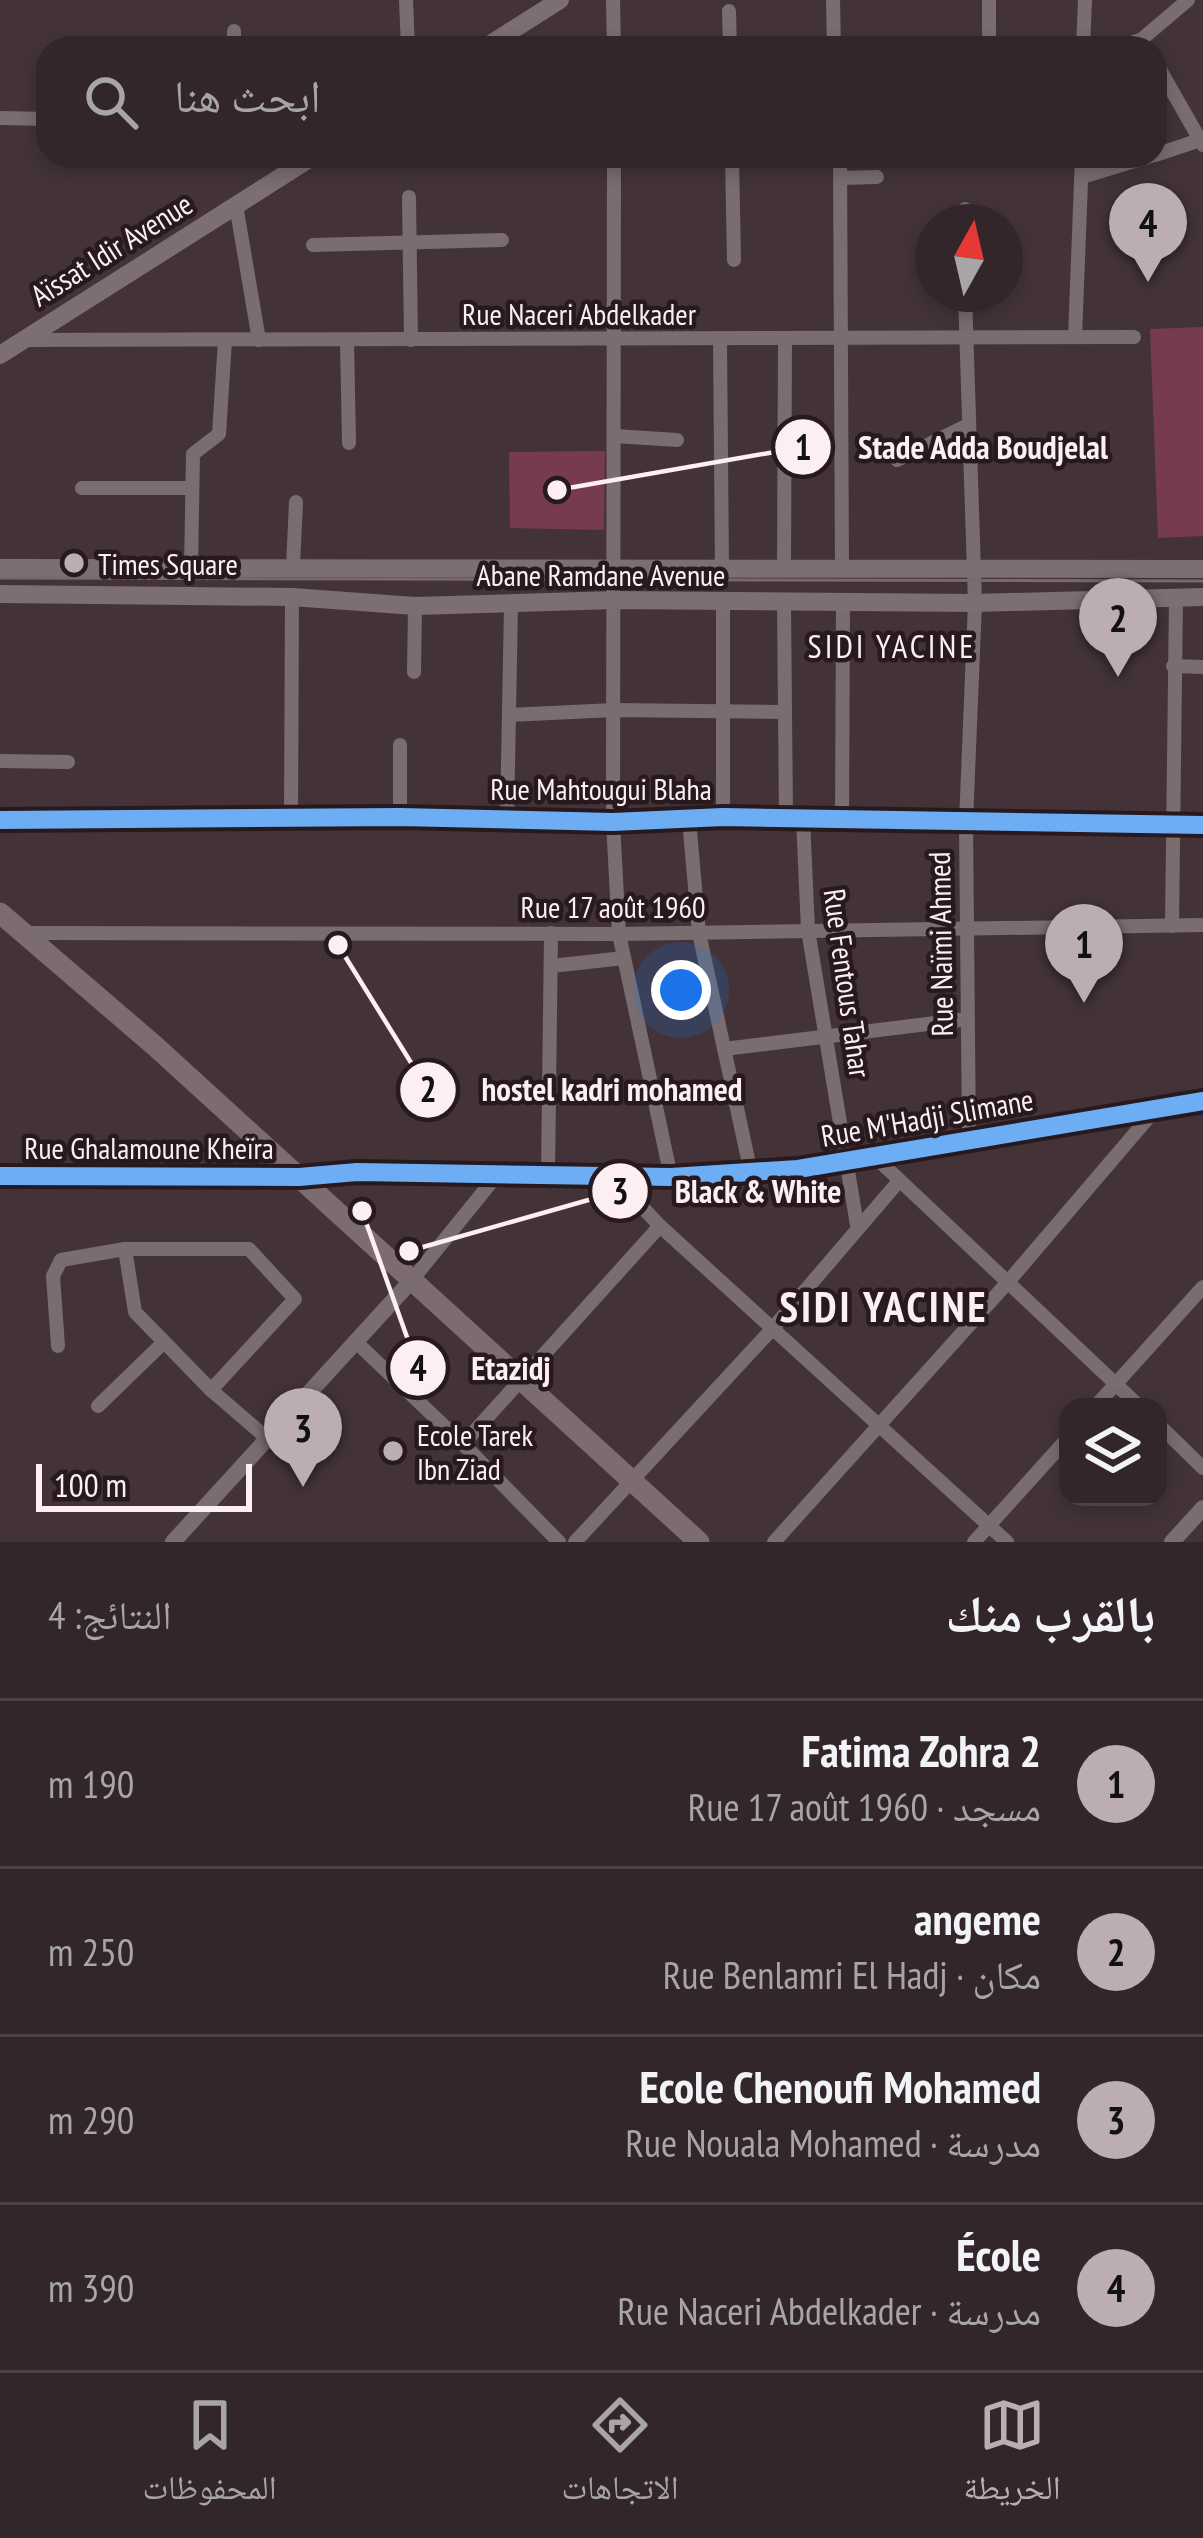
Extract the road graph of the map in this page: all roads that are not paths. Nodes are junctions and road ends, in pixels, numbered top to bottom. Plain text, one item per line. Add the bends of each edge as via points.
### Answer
1 (406, 0) edge
2 (560, 0) edge
3 (613, 0) edge
4 (832, 0) edge
5 (989, 0) edge
6 (1085, 0) edge
7 (1188, 0) edge
8 (729, 10) dead end
9 (234, 31) dead end
10 (234, 36) edge
11 (408, 36) edge
12 (503, 36) edge
13 (614, 36) edge
14 (730, 36) edge
15 (834, 36) edge
16 (989, 36) edge
17 (1083, 36) edge
18 (1152, 36) edge
19 (1167, 82) edge
20 (0, 118) edge
21 (36, 119) edge
22 (1202, 142) edge
23 (1167, 151) edge
24 (295, 168) edge
25 (614, 168) edge
26 (732, 168) edge
27 (841, 168) edge
28 (1082, 168) edge
29 (1111, 168) edge
30 (877, 177) dead end
31 (1082, 177) junction
32 (842, 178) junction
33 (409, 197) dead end
34 (236, 205) junction
35 (502, 240) dead end
36 (410, 242) junction
37 (313, 245) dead end
38 (734, 260) dead end
39 (964, 312) edge
40 (1076, 337) junction
41 (1134, 337) dead end
42 (964, 338) junction
43 (23, 340) junction
44 (225, 340) junction
45 (259, 340) junction
46 (347, 340) junction
47 (411, 340) junction
48 (785, 340) junction
49 (842, 340) junction
50 (613, 341) junction
51 (720, 341) junction
52 (0, 355) edge
53 (968, 425) junction
54 (614, 436) junction
55 (677, 440) dead end
56 (349, 443) dead end
57 (897, 460) dead end
58 (82, 488) dead end
59 (192, 488) junction
60 (296, 502) dead end
61 (0, 568) edge
62 (191, 568) junction
63 (293, 568) junction
64 (613, 568) junction
65 (1203, 569) edge
66 (722, 570) junction
67 (784, 570) junction
68 (842, 571) junction
69 (974, 572) junction
70 (0, 595) edge
71 (292, 597) junction
72 (1175, 597) junction
73 (1203, 597) edge
74 (614, 600) junction
75 (723, 603) junction
76 (784, 603) junction
77 (843, 603) junction
78 (975, 603) junction
79 (511, 604) junction
80 (415, 606) junction
81 (1173, 666) junction
82 (1203, 667) edge
83 (414, 672) dead end
84 (614, 710) junction
85 (723, 712) junction
86 (785, 712) junction
87 (509, 715) junction
88 (400, 745) dead end
89 (0, 761) edge
90 (68, 762) dead end
91 (400, 817) junction
92 (723, 817) junction
93 (786, 818) junction
94 (689, 819) junction
95 (803, 819) junction
96 (0, 820) edge
97 (291, 820) junction
98 (507, 820) junction
99 (842, 821) junction
100 (613, 822) junction
101 (966, 822) junction
102 (1170, 825) junction
103 (1203, 825) edge
104 (0, 914) edge
105 (1203, 925) edge
106 (1172, 926) junction
107 (808, 930) junction
108 (966, 930) junction
109 (23, 933) junction
110 (551, 933) junction
111 (699, 933) junction
112 (619, 934) junction
113 (624, 958) junction
114 (551, 967) junction
115 (968, 1019) junction
116 (827, 1038) junction
117 (724, 1049) junction
118 (1203, 1101) edge
119 (1154, 1111) junction
120 (969, 1140) junction
121 (874, 1156) junction
122 (848, 1161) junction
123 (751, 1173) junction
124 (497, 1174) junction
125 (548, 1175) junction
126 (0, 1176) edge
127 (299, 1177) junction
128 (614, 1177) junction
129 (671, 1177) junction
130 (898, 1180) junction
131 (857, 1225) junction
132 (660, 1226) junction
133 (125, 1250) junction
134 (412, 1280) junction
135 (1008, 1282) junction
136 (1203, 1287) edge
137 (772, 1328) junction
138 (355, 1341) junction
139 (163, 1343) junction
140 (58, 1346) dead end
141 (520, 1380) junction
142 (1116, 1384) junction
143 (211, 1390) junction
144 (1103, 1398) edge
145 (1131, 1398) edge
146 (98, 1406) dead end
147 (877, 1426) junction
148 (1167, 1433) edge
149 (268, 1439) junction
150 (463, 1444) junction
151 (1059, 1448) edge
152 (1203, 1468) edge
153 (631, 1480) junction
154 (1203, 1508) edge
155 (989, 1526) junction
156 (557, 1541) edge
157 (173, 1542) edge
158 (575, 1542) edge
159 (699, 1542) edge
160 (774, 1542) edge
161 (974, 1542) edge
162 (1007, 1542) edge
163 (1172, 1542) edge

1 - 11 street
2 - 12 main road
3 - 13 street
4 - 15 street
5 - 16 street
6 - 17 street
7 - 18 street
8 - 14 street
9 - 10 street
19 - 22 street
20 - 21 street
22 - 23 street
24 - 34 main road, Aïssat Idir Avenue
25 - 50 street
26 - 38 street
27 - 32 street
28 - 31 street
29 - 31 street
30 - 32 street
31 - 40 street
32 - 49 street
33 - 36 street
34 - 43 main road, Aïssat Idir Avenue
34 - 45 street
35 - 36 street
36 - 37 street
36 - 47 street
39 - 42 street, Rue Naïmi Ahmed
40 - 41 street, Rue Naceri Abdelkader
40 - 42 street, Rue Naceri Abdelkader
42 - 49 street, Rue Naceri Abdelkader
42 - 53 street, Rue Naïmi Ahmed
43 - 44 street, Rue Naceri Abdelkader
43 - 52 main road, Aïssat Idir Avenue
44 - 45 street, Rue Naceri Abdelkader
44 - 59 street via 219,434 194,450
45 - 46 street, Rue Naceri Abdelkader
46 - 47 street, Rue Naceri Abdelkader
46 - 56 street
47 - 50 street, Rue Naceri Abdelkader
48 - 49 street, Rue Naceri Abdelkader
48 - 51 street, Rue Naceri Abdelkader
48 - 67 street
49 - 68 street
50 - 51 street, Rue Naceri Abdelkader
50 - 54 street
51 - 66 street
53 - 57 street
53 - 69 street, Rue Naïmi Ahmed
54 - 55 street
54 - 64 street
58 - 59 street
59 - 62 street
60 - 63 street
61 - 62 main road, Abane Ramdane Avenue
62 - 63 main road, Abane Ramdane Avenue
63 - 64 main road, Abane Ramdane Avenue
64 - 66 main road, Abane Ramdane Avenue
64 - 74 street
65 - 69 main road, Abane Ramdane Avenue
66 - 67 main road, Abane Ramdane Avenue
67 - 68 main road, Abane Ramdane Avenue
68 - 69 main road, Abane Ramdane Avenue
69 - 78 street, Rue Naïmi Ahmed
70 - 71 main road, Abane Ramdane Avenue
71 - 80 main road, Abane Ramdane Avenue
71 - 97 street
72 - 73 main road, Abane Ramdane Avenue
72 - 78 main road, Abane Ramdane Avenue
72 - 81 street
74 - 75 main road, Abane Ramdane Avenue
74 - 79 main road, Abane Ramdane Avenue
74 - 84 street
75 - 76 main road, Abane Ramdane Avenue
75 - 85 street
76 - 77 main road, Abane Ramdane Avenue
76 - 86 street
77 - 78 main road, Abane Ramdane Avenue
77 - 99 street
78 - 101 street, Rue Naïmi Ahmed
79 - 80 main road, Abane Ramdane Avenue
79 - 87 street
80 - 83 street
81 - 82 street
81 - 102 street
84 - 85 street
84 - 87 street
84 - 100 street
85 - 86 street
85 - 92 street
86 - 93 street
87 - 98 street
88 - 91 street
89 - 90 street
91 - 97 street, Rue Mahtougui Blaha
91 - 98 street, Rue Mahtougui Blaha
92 - 93 street, Rue Mahtougui Blaha
92 - 94 street, Rue Mahtougui Blaha
93 - 95 street, Rue Mahtougui Blaha
94 - 100 street, Rue Mahtougui Blaha
94 - 111 street
95 - 99 street, Rue Mahtougui Blaha
95 - 107 street, Rue Fentous Tahar
96 - 97 street, Rue Mahtougui Blaha
98 - 100 street, Rue Mahtougui Blaha
99 - 101 street, Rue Mahtougui Blaha
100 - 112 street
101 - 102 street, Rue Mahtougui Blaha
101 - 108 street, Rue Naïmi Ahmed
102 - 103 street, Rue Mahtougui Blaha
102 - 106 street
104 - 109 main road
105 - 106 street, Rue 17 août 1960
106 - 108 street, Rue 17 août 1960
107 - 108 street, Rue 17 août 1960
107 - 111 street, Rue 17 août 1960
107 - 116 street, Rue Fentous Tahar
108 - 115 street, Rue Naïmi Ahmed
109 - 110 street, Rue 17 août 1960
109 - 127 main road
110 - 112 street, Rue 17 août 1960
110 - 114 street
111 - 112 street, Rue 17 août 1960
111 - 117 street
112 - 113 street
113 - 114 street
113 - 129 street
114 - 125 street
115 - 116 street
115 - 120 street, Rue Naïmi Ahmed
116 - 117 street
116 - 122 street, Rue Fentous Tahar
117 - 123 street
118 - 119 street, Rue M'Hadji Slimane
119 - 120 street, Rue M'Hadji Slimane
119 - 135 street
120 - 121 street, Rue M'Hadji Slimane
121 - 122 street, Rue M'Hadji Slimane
121 - 130 street
122 - 123 street, Rue M'Hadji Slimane
122 - 131 street, Rue Fentous Tahar
123 - 129 street, Rue M'Hadji Slimane
124 - 125 street, Rue M'Hadji Slimane
124 - 127 street, Rue M'Hadji Slimane
124 - 134 street
125 - 128 street, Rue M'Hadji Slimane
126 - 127 street, Rue Ghalamoune Kheïra
127 - 134 main road
128 - 129 street, Rue M'Hadji Slimane
128 - 132 street
130 - 131 street
130 - 135 street
131 - 137 street
132 - 137 street
132 - 141 street
133 - 139 street via 132,1307
133 - 140 street via 61,1260 53,1276
133 - 143 street via 249,1250 294,1295
134 - 138 street
134 - 141 main road
135 - 142 street
135 - 147 street
136 - 142 street
137 - 147 street
137 - 153 street
138 - 149 street
138 - 150 street
139 - 143 street
139 - 146 street
141 - 150 street
141 - 153 main road
142 - 144 street
142 - 145 street
143 - 149 street
147 - 155 street
147 - 160 street
148 - 152 street
149 - 157 street
150 - 156 street
151 - 155 street
153 - 158 street
153 - 159 main road
154 - 163 street
155 - 161 street
155 - 162 street
156 - 158 street

